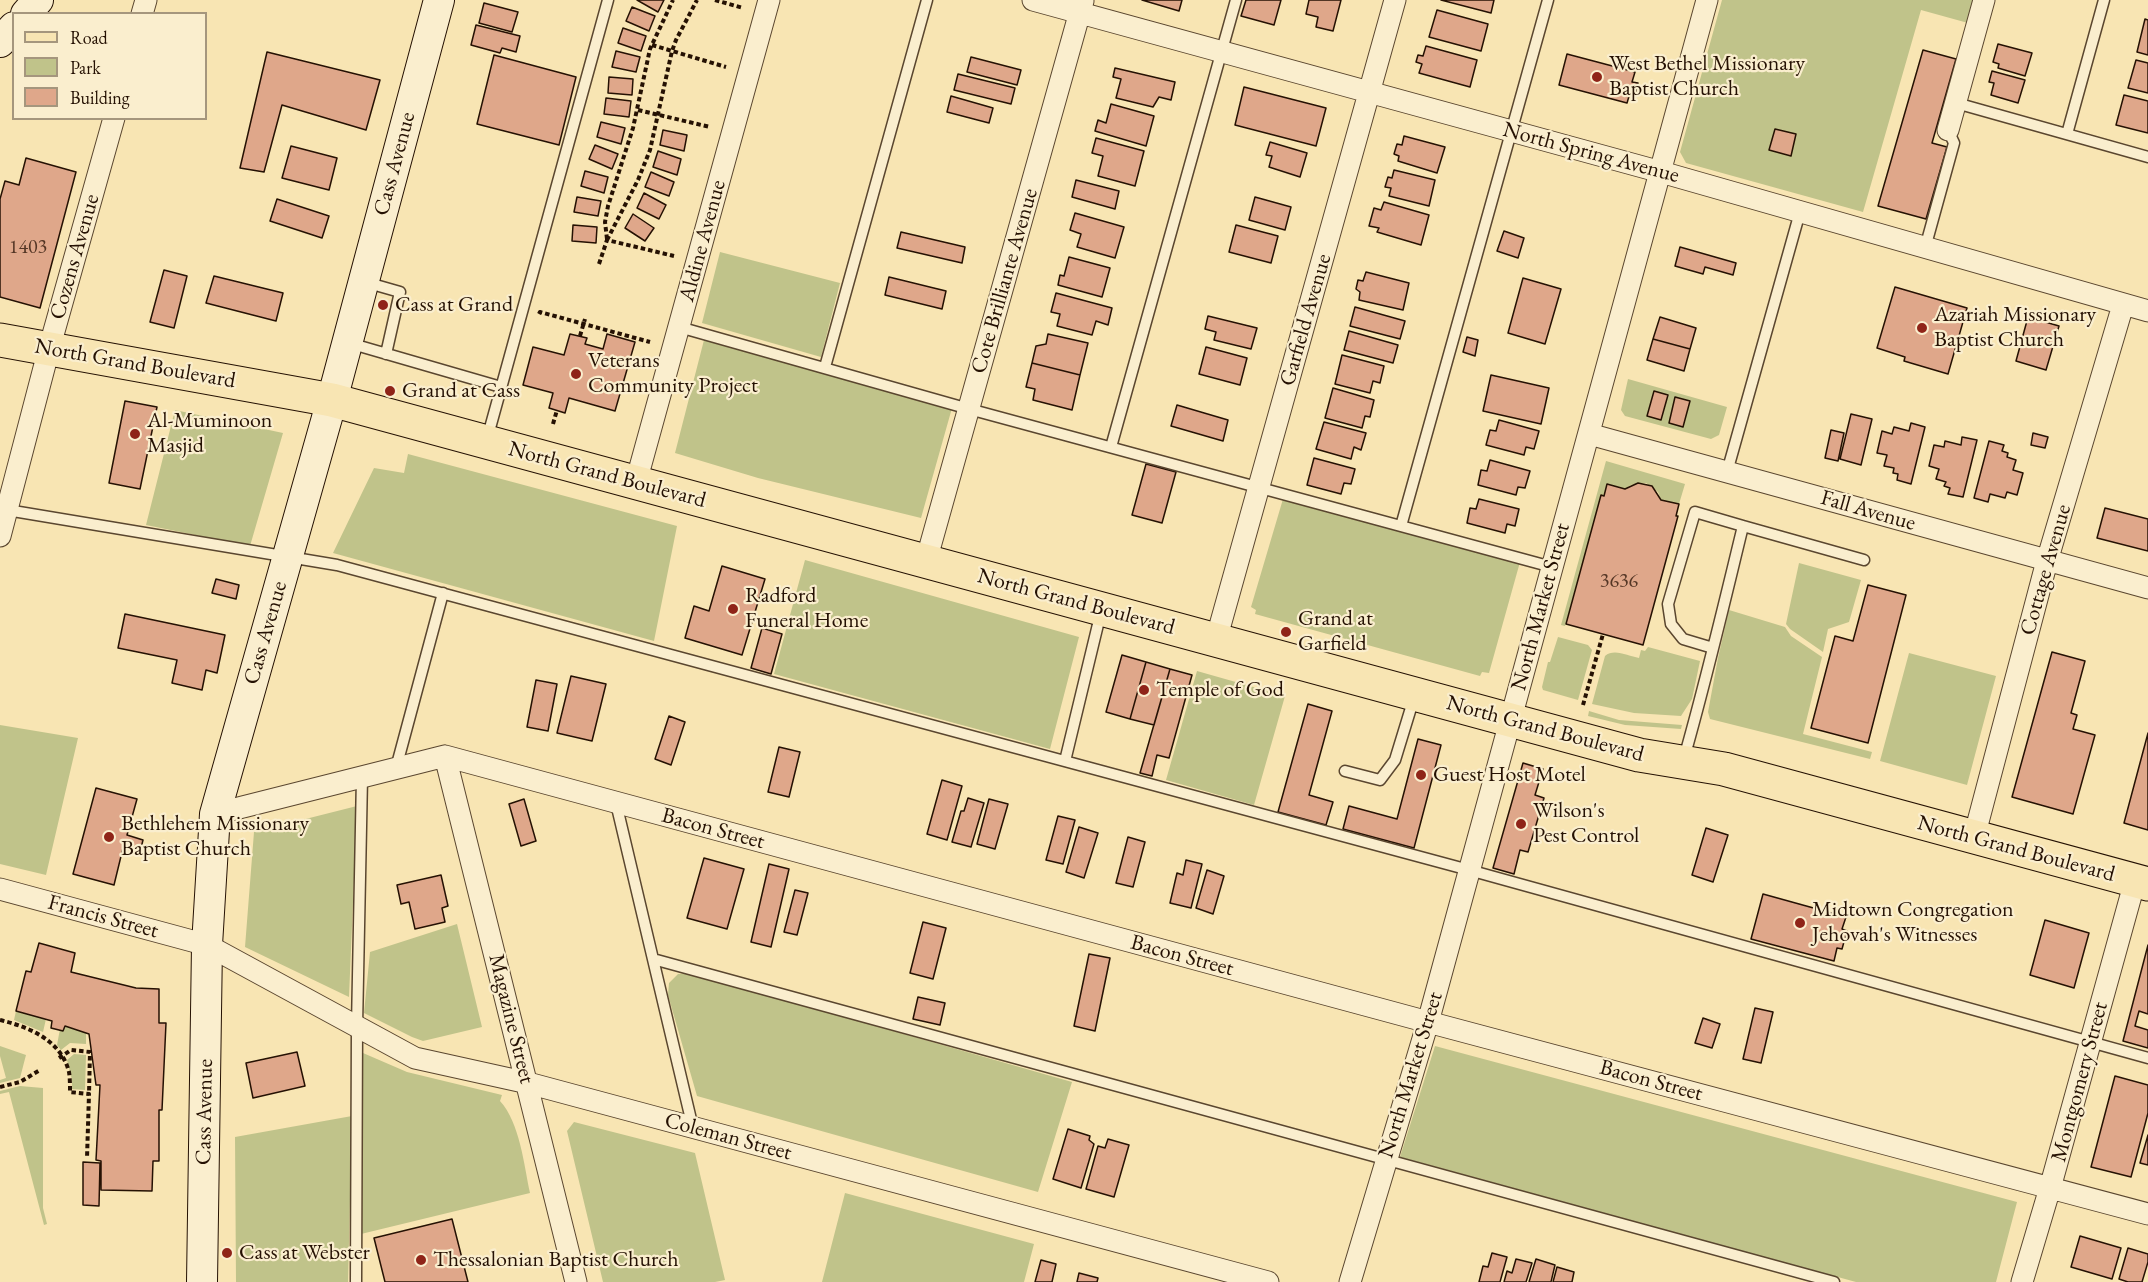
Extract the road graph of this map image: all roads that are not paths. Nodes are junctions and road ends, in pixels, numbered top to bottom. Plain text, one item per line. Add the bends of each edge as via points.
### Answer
1 (38, 0) edge
2 (439, 0) edge
3 (608, 0) edge
4 (770, 0) edge
5 (927, 0) edge
6 (1033, 0) edge
7 (1236, 0) edge
8 (1395, 0) edge
9 (1548, 0) edge
10 (1707, 0) edge
11 (1984, 0) edge
12 (2104, 0) edge
13 (1082, 6) edge
14 (28, 12) edge
15 (12, 29) edge
16 (0, 42) edge
17 (1222, 52) junction
18 (1370, 92) junction
19 (1956, 103) junction
20 (113, 120) edge
21 (1948, 130) joint
22 (1511, 131) junction
23 (2067, 134) junction
24 (2148, 156) edge
25 (1661, 172) junction
26 (1800, 212) junction
27 (1926, 248) junction
28 (363, 282) junction
29 (2123, 305) junction
30 (2148, 311) edge
31 (679, 327) junction
32 (0, 340) edge
33 (347, 342) junction
34 (50, 349) junction
35 (386, 354) junction
36 (825, 367) junction
37 (501, 387) junction
38 (332, 400) junction
39 (969, 409) junction
40 (1589, 434) junction
41 (487, 442) junction
42 (1111, 447) junction
43 (1728, 472) junction
44 (636, 482) junction
45 (1259, 487) junction
46 (7, 510) junction
47 (1401, 526) junction
48 (1743, 526) junction
49 (0, 536) edge
50 (287, 558) junction
51 (1864, 560) dead end
52 (926, 561) junction
53 (2047, 561) junction
54 (1552, 567) junction
55 (2148, 588) edge
56 (443, 593) junction
57 (1102, 609) junction
58 (1216, 640) junction
59 (1713, 648) junction
60 (1415, 695) junction
61 (1510, 720) junction
62 (445, 756) junction
63 (1065, 761) junction
64 (1682, 762) junction
65 (396, 768) junction
66 (1345, 771) dead end
67 (362, 777) junction
68 (616, 802) junction
69 (215, 814) junction
70 (1974, 837) junction
71 (1469, 870) junction
72 (2142, 883) edge
73 (0, 889) edge
74 (207, 945) junction
75 (653, 959) junction
76 (1428, 1022) junction
77 (357, 1026) junction
78 (2090, 1043) junction
79 (2148, 1058) edge
80 (528, 1083) junction
81 (693, 1128) junction
82 (1385, 1159) junction
83 (2050, 1188) junction
84 (2148, 1214) edge
85 (202, 1282) edge
86 (356, 1282) edge
87 (576, 1282) edge
88 (1268, 1282) edge
89 (1350, 1282) edge
90 (1834, 1282) edge
91 (2022, 1282) edge

1 - 14 main road
2 - 28 main road, Cass Avenue
3 - 37 lane
4 - 31 street, Aldine Avenue
5 - 36 lane
6 - 13 street, North Spring Avenue
7 - 17 lane
8 - 18 street, Garfield Avenue
9 - 22 lane
10 - 25 street, North Market Street
11 - 19 street
12 - 23 lane
13 - 17 street, North Spring Avenue
13 - 39 street, Cote Brilliante Avenue
15 - 16 main road
17 - 18 street, North Spring Avenue
17 - 42 lane
18 - 22 street, North Spring Avenue
18 - 45 street, Garfield Avenue
19 - 21 street
19 - 23 lane
20 - 34 street, Cozens Avenue
21 - 27 lane via 1954,143
22 - 25 street, North Spring Avenue
22 - 47 lane
23 - 24 lane
25 - 26 street, North Spring Avenue
25 - 40 street, North Market Street
26 - 27 street, North Spring Avenue
26 - 43 lane
27 - 29 street, North Spring Avenue
28 - 33 main road, Cass Avenue
28 - 35 lane via 400,292
29 - 30 street, North Spring Avenue
29 - 53 street, Cottage Avenue
31 - 36 lane
31 - 44 street, Aldine Avenue
32 - 34 main road, North Grand Boulevard
33 - 35 lane
33 - 38 main road, Cass Avenue
34 - 38 main road, North Grand Boulevard
34 - 46 street, Cozens Avenue
35 - 37 lane
36 - 39 lane
37 - 41 lane
38 - 41 main road, North Grand Boulevard
38 - 50 main road, Cass Avenue
39 - 42 lane
39 - 52 street, Cote Brilliante Avenue
40 - 43 street, Fall Avenue
40 - 54 street, North Market Street
41 - 44 main road, North Grand Boulevard
42 - 45 lane
43 - 53 street, Fall Avenue
44 - 52 main road, North Grand Boulevard
45 - 47 lane
45 - 58 street, Garfield Avenue
46 - 49 street, Cozens Avenue
46 - 50 lane
47 - 54 lane
48 - 51 lane
48 - 59 lane
48 - 59 lane via 1695,512 1668,604 1671,624 1683,639
50 - 56 lane via 327,562
50 - 69 main road, Cass Avenue
52 - 57 main road, North Grand Boulevard
53 - 55 street, Fall Avenue
53 - 70 street, Cottage Avenue
54 - 61 street, North Market Street
56 - 63 lane
56 - 65 lane
57 - 58 main road, North Grand Boulevard
57 - 63 lane
58 - 60 main road, North Grand Boulevard
59 - 64 lane
60 - 61 main road, North Grand Boulevard
60 - 66 lane via 1395,760 1380,780
61 - 64 main road, North Grand Boulevard via 1639,755
61 - 71 street, North Market Street
62 - 65 street, Bacon Street
62 - 68 street, Bacon Street
62 - 80 street, Magazine Street
63 - 71 lane
64 - 70 main road, North Grand Boulevard via 1724,769
65 - 67 street, Bacon Street
67 - 69 street, Bacon Street
67 - 77 lane
68 - 75 lane
68 - 76 street, Bacon Street
69 - 74 main road, Cass Avenue
70 - 72 main road, North Grand Boulevard
71 - 76 street, North Market Street
71 - 78 lane
72 - 78 street, Montgomery Street
73 - 74 street, Francis Street
74 - 77 street, Coleman Street
74 - 85 main road, Cass Avenue
75 - 81 lane
75 - 82 lane
76 - 82 street, North Market Street
76 - 83 street, Bacon Street
77 - 80 street, Coleman Street via 415,1058
77 - 86 lane
78 - 79 lane
78 - 83 street, Montgomery Street
80 - 81 street, Coleman Street
80 - 87 street, Magazine Street
81 - 88 street, Coleman Street
82 - 89 street, North Market Street
82 - 90 lane
83 - 84 street, Bacon Street
83 - 91 street, Montgomery Street

